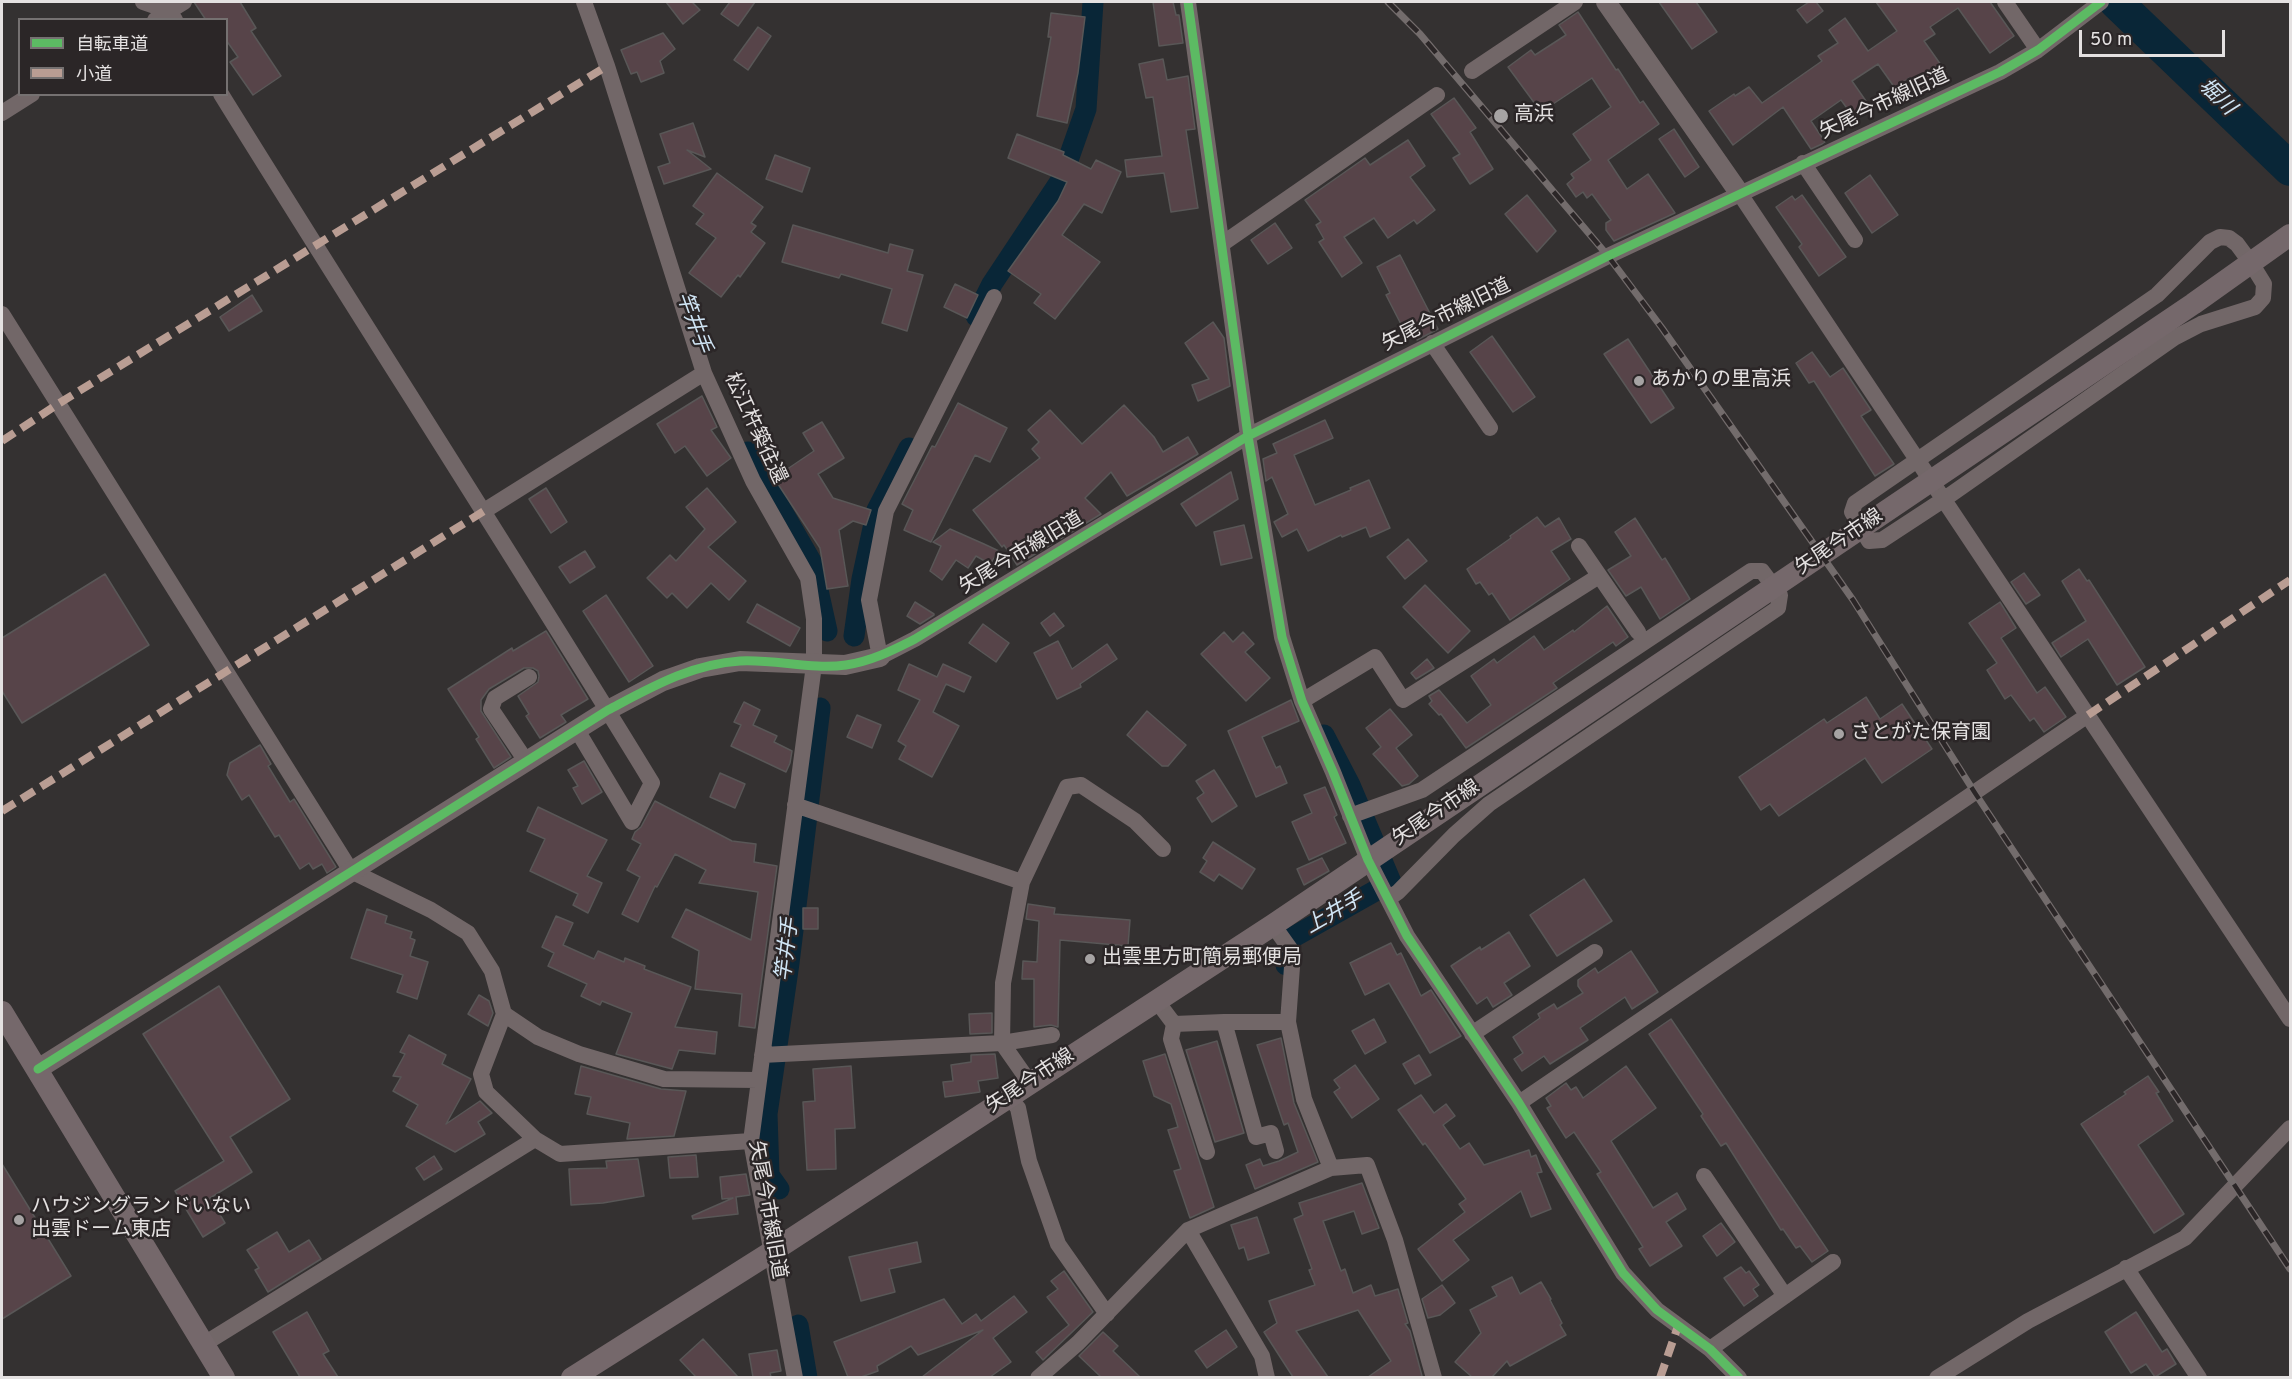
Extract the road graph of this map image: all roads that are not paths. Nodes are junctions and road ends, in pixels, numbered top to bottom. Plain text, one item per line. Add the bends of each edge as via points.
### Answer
1 (143, 2) edge
2 (184, 2) edge
3 (584, 2) edge
4 (1188, 2) edge
5 (1575, 2) edge
6 (1606, 2) edge
7 (2005, 2) edge
8 (2098, 4) edge
9 (166, 17) edge
10 (2038, 50) junction
11 (1472, 71) dead end
12 (1437, 95) dead end
13 (29, 96) edge
14 (222, 96) edge
15 (2, 113) edge
16 (1803, 164) junction
17 (1740, 194) junction
18 (2290, 234) edge
19 (1855, 240) dead end
20 (1222, 244) junction
21 (2257, 258) junction
22 (994, 297) dead end
23 (2, 314) edge
24 (1432, 343) junction
25 (704, 373) junction
26 (1490, 428) dead end
27 (1248, 436) junction
28 (1916, 460) junction
29 (1943, 500) junction
30 (484, 511) junction
31 (1579, 546) dead end
32 (1599, 576) junction
33 (1638, 632) dead end
34 (880, 657) junction
35 (814, 665) junction
36 (529, 677) dead end
37 (1302, 701) junction
38 (608, 710) junction
39 (2088, 715) junction
40 (577, 730) junction
41 (526, 761) junction
42 (795, 805) junction
43 (1350, 816) junction
44 (1163, 849) dead end
45 (1368, 860) junction
46 (351, 871) junction
47 (1022, 882) junction
48 (1388, 899) junction
49 (1273, 925) junction
50 (1595, 952) dead end
51 (1156, 1000) junction
52 (2, 1012) edge
53 (504, 1014) junction
54 (2290, 1019) edge
55 (1224, 1022) junction
56 (1288, 1023) junction
57 (1174, 1024) junction
58 (1472, 1034) junction
59 (1052, 1035) dead end
60 (1002, 1043) junction
61 (762, 1056) junction
62 (38, 1069) junction
63 (758, 1080) junction
64 (1030, 1083) junction
65 (1010, 1097) junction
66 (1519, 1103) junction
67 (2290, 1128) edge
68 (535, 1139) junction
69 (751, 1141) junction
70 (1276, 1151) dead end
71 (1207, 1152) dead end
72 (1331, 1168) junction
73 (1704, 1176) dead end
74 (1188, 1230) junction
75 (772, 1251) junction
76 (1833, 1262) dead end
77 (2126, 1268) junction
78 (1785, 1296) junction
79 (1107, 1314) junction
80 (204, 1344) junction
81 (1710, 1349) junction
82 (224, 1377) edge
83 (572, 1377) edge
84 (795, 1377) edge
85 (1038, 1377) edge
86 (1267, 1377) edge
87 (1434, 1377) edge
88 (1739, 1377) edge
89 (1937, 1377) edge
90 (2199, 1377) edge

1 - 9 street
2 - 9 street
3 - 25 street, 松江杵築往還
4 - 20 street
5 - 11 street
6 - 17 street
7 - 10 street
8 - 10 street, 矢尾今市線旧道
10 - 16 street, 矢尾今市線旧道 via 2000,72
12 - 20 street
13 - 15 street
14 - 30 street
16 - 17 street, 矢尾今市線旧道
16 - 19 street
17 - 24 street, 矢尾今市線旧道
17 - 28 street
18 - 21 main road, 矢尾今市線
20 - 27 street
21 - 28 street via 2229,238 2210,242 2157,295
21 - 29 street via 2264,284 2263,298 2255,307 2201,324 2174,338
21 - 45 main road, 矢尾今市線
22 - 34 street via 886,511 868,600
23 - 46 street
24 - 26 street
24 - 27 street, 矢尾今市線旧道
25 - 30 street
25 - 35 street, 松江杵築往還 via 753,481 808,578 814,619
27 - 34 street, 矢尾今市線旧道
27 - 37 street via 1282,637
28 - 29 street
28 - 29 street via 1855,502 1852,512 1869,541 1882,540
29 - 39 street
30 - 38 street
31 - 32 street
32 - 33 street
32 - 37 street via 1403,700 1375,657
34 - 35 street, 矢尾今市線旧道 via 845,665
35 - 38 street via 740,661 700,668 663,681
35 - 42 street, 矢尾今市線旧道
36 - 41 street via 495,698 491,709
37 - 43 street
38 - 40 street
38 - 40 street via 652,783 632,822
39 - 54 street
39 - 66 street
40 - 41 street
41 - 46 street
42 - 47 street
42 - 61 street, 矢尾今市線旧道
43 - 45 street
43 - 48 street via 1422,790 1751,571 1762,571 1780,595 1778,608 1489,804
44 - 47 street via 1135,821 1081,785 1067,788
45 - 48 street
45 - 49 main road, 矢尾今市線
46 - 53 street via 468,933 492,971
46 - 62 street
47 - 60 street via 1004,983
48 - 58 street via 1407,936
49 - 51 main road, 矢尾今市線
49 - 56 street via 1293,954
50 - 58 street
51 - 57 street
51 - 64 main road, 矢尾今市線
52 - 62 main road
53 - 63 street via 537,1037 569,1050 664,1078
53 - 68 street via 481,1074 486,1092
55 - 56 street
55 - 57 street
55 - 70 street via 1256,1137 1271,1133
56 - 72 street via 1304,1100
57 - 71 street via 1171,1039
58 - 66 street
59 - 60 street
60 - 61 street
60 - 64 street
61 - 63 street, 矢尾今市線旧道
62 - 80 main road
63 - 69 street, 矢尾今市線旧道
64 - 65 main road, 矢尾今市線
65 - 75 main road, 矢尾今市線
65 - 79 street via 1018,1108 1029,1161 1058,1244
66 - 81 street via 1623,1273 1657,1310
67 - 77 street via 2185,1238
68 - 69 street via 560,1154
68 - 80 street
69 - 75 street, 矢尾今市線旧道
72 - 74 street
72 - 87 street via 1367,1165 1395,1240
73 - 78 street
74 - 79 street
74 - 86 street via 1262,1356
75 - 83 main road, 矢尾今市線
75 - 84 street, 矢尾今市線旧道
76 - 78 street
77 - 89 street via 2028,1321
77 - 90 street
78 - 81 street
79 - 85 street
80 - 82 main road
81 - 88 street

